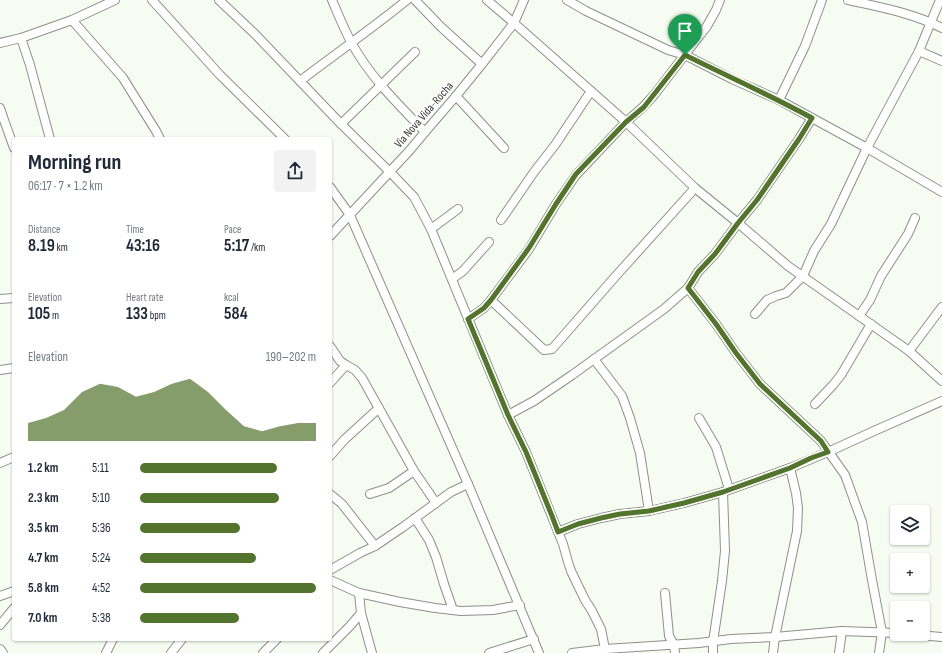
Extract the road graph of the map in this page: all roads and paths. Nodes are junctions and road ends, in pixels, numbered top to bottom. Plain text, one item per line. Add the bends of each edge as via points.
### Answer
1 (115, 0) edge
2 (152, 0) edge
3 (219, 0) edge
4 (332, 0) edge
5 (407, 0) edge
6 (415, 0) edge
7 (487, 0) edge
8 (524, 0) edge
9 (567, 0) edge
10 (720, 0) edge
11 (822, 0) edge
12 (848, 0) edge
13 (940, 0) edge
14 (72, 20) junction
15 (930, 22) junction
16 (514, 23) junction
17 (942, 28) edge
18 (21, 38) junction
19 (351, 42) junction
20 (0, 43) edge
21 (919, 51) junction
22 (416, 52) dead end
23 (685, 55) junction
24 (942, 61) edge
25 (482, 64) junction
26 (300, 81) junction
27 (381, 86) junction
28 (591, 91) junction
29 (456, 96) junction
30 (779, 100) junction
31 (0, 108) edge
32 (812, 118) junction
33 (626, 122) junction
34 (341, 124) junction
35 (425, 132) junction
36 (49, 137) edge
37 (159, 137) edge
38 (283, 137) edge
39 (12, 142) edge
40 (504, 148) dead end
41 (867, 148) junction
42 (390, 172) junction
43 (695, 188) junction
44 (332, 190) edge
45 (942, 192) edge
46 (458, 209) dead end
47 (350, 215) junction
48 (915, 218) dead end
49 (501, 220) dead end
50 (738, 223) junction
51 (431, 229) junction
52 (332, 234) edge
53 (489, 242) dead end
54 (803, 276) junction
55 (452, 279) junction
56 (688, 288) junction
57 (12, 298) edge
58 (0, 299) edge
59 (491, 300) junction
60 (942, 307) edge
61 (755, 314) dead end
62 (859, 316) junction
63 (468, 319) junction
64 (870, 324) junction
65 (332, 349) edge
66 (910, 352) junction
67 (594, 359) junction
68 (346, 366) junction
69 (12, 368) edge
70 (0, 370) edge
71 (332, 381) edge
72 (942, 381) edge
73 (942, 401) edge
74 (815, 404) dead end
75 (379, 408) junction
76 (508, 415) junction
77 (699, 418) dead end
78 (828, 452) junction
79 (332, 454) edge
80 (12, 458) edge
81 (0, 463) edge
82 (790, 468) junction
83 (414, 471) junction
84 (468, 484) junction
85 (726, 490) junction
86 (370, 494) dead end
87 (332, 496) edge
88 (436, 503) junction
89 (649, 511) junction
90 (415, 518) junction
91 (558, 532) junction
92 (375, 546) junction
93 (332, 569) edge
94 (332, 581) edge
95 (12, 592) edge
96 (359, 593) junction
97 (665, 593) dead end
98 (0, 596) edge
99 (520, 605) junction
100 (12, 610) edge
101 (453, 610) junction
102 (361, 613) junction
103 (0, 625) edge
104 (842, 631) junction
105 (882, 632) junction
106 (890, 633) edge
107 (930, 636) edge
108 (774, 637) junction
109 (942, 637) edge
110 (534, 639) junction
111 (112, 641) edge
112 (180, 641) edge
113 (275, 641) edge
114 (713, 642) junction
115 (605, 649) junction
116 (674, 649) edge
117 (0, 650) edge
118 (3, 653) edge
119 (106, 653) edge
120 (171, 653) edge
121 (263, 653) edge
122 (323, 653) edge
123 (372, 653) edge
124 (489, 653) edge
125 (539, 653) edge
126 (572, 653) edge
127 (713, 653) edge
128 (773, 653) edge
129 (839, 653) edge
130 (879, 653) edge

1 - 14 street
2 - 38 street via 220,75
3 - 26 street
4 - 19 street
5 - 19 street
6 - 25 street
7 - 16 street
8 - 16 street, Via Nova Vida-Rocha
9 - 23 street via 668,50
10 - 23 street via 707,26
11 - 30 street via 805,46
12 - 15 street
13 - 15 street
14 - 18 street
14 - 37 street via 123,78
15 - 17 street
15 - 21 street
16 - 25 street, Via Nova Vida-Rocha
16 - 28 street
18 - 20 street
18 - 36 street
19 - 26 street
19 - 27 street
21 - 24 street
21 - 41 street
22 - 27 street
23 - 30 street
23 - 33 street via 644,107
25 - 29 street, Via Nova Vida-Rocha
26 - 34 street
27 - 34 street
27 - 35 street
28 - 33 street
28 - 49 street
29 - 35 street, Via Nova Vida-Rocha
29 - 40 street
30 - 32 street
31 - 39 street
32 - 41 street
32 - 50 street via 775,175
33 - 43 street
33 - 59 street via 576,174 529,248
34 - 42 street
35 - 42 street, Via Nova Vida-Rocha
41 - 45 street
41 - 54 street
42 - 47 street, Via Nova Vida-Rocha
42 - 51 street via 414,197
43 - 50 street
43 - 59 street via 552,349 544,350
44 - 47 street
46 - 51 street
47 - 52 street, Via Nova Vida-Rocha
47 - 84 street
48 - 62 street
50 - 54 street
50 - 56 street
51 - 55 street
53 - 55 street via 463,271
54 - 61 street via 786,293 767,300
54 - 62 street
55 - 63 street
56 - 67 street via 664,309
56 - 78 street via 760,384 821,441
57 - 58 street
59 - 63 street
60 - 66 street
62 - 64 street
63 - 76 street
64 - 66 street
64 - 74 street via 841,375
65 - 68 street
66 - 72 street
67 - 76 street via 534,401
67 - 89 street via 622,396 630,418 640,453
68 - 71 street
68 - 75 street via 355,370 362,378
69 - 70 street
73 - 78 street
75 - 79 street
75 - 83 street
76 - 91 street via 526,452
77 - 85 street via 716,447
78 - 82 street
78 - 105 street via 844,475 862,522
80 - 81 street
82 - 85 street
82 - 108 street via 798,508 797,531
83 - 86 street via 389,488
83 - 88 street
84 - 88 street
84 - 99 street
85 - 89 street
85 - 114 street via 725,551
87 - 92 street via 342,504
88 - 90 street
89 - 91 street via 601,518
90 - 92 street
90 - 101 street via 429,540
91 - 115 street via 571,571 602,630
92 - 93 street
94 - 96 street
95 - 98 street
96 - 101 street
96 - 102 street
97 - 116 street via 669,636
99 - 101 street via 493,610
99 - 110 street
100 - 103 street
102 - 122 street
102 - 123 street
104 - 105 street
104 - 108 street
104 - 129 street
105 - 106 street
105 - 130 street
107 - 109 street
108 - 114 street
108 - 128 street
110 - 124 street
110 - 125 street
111 - 119 street
112 - 120 street
113 - 121 street
114 - 116 street
114 - 127 street
115 - 116 street
115 - 126 street
117 - 118 street

